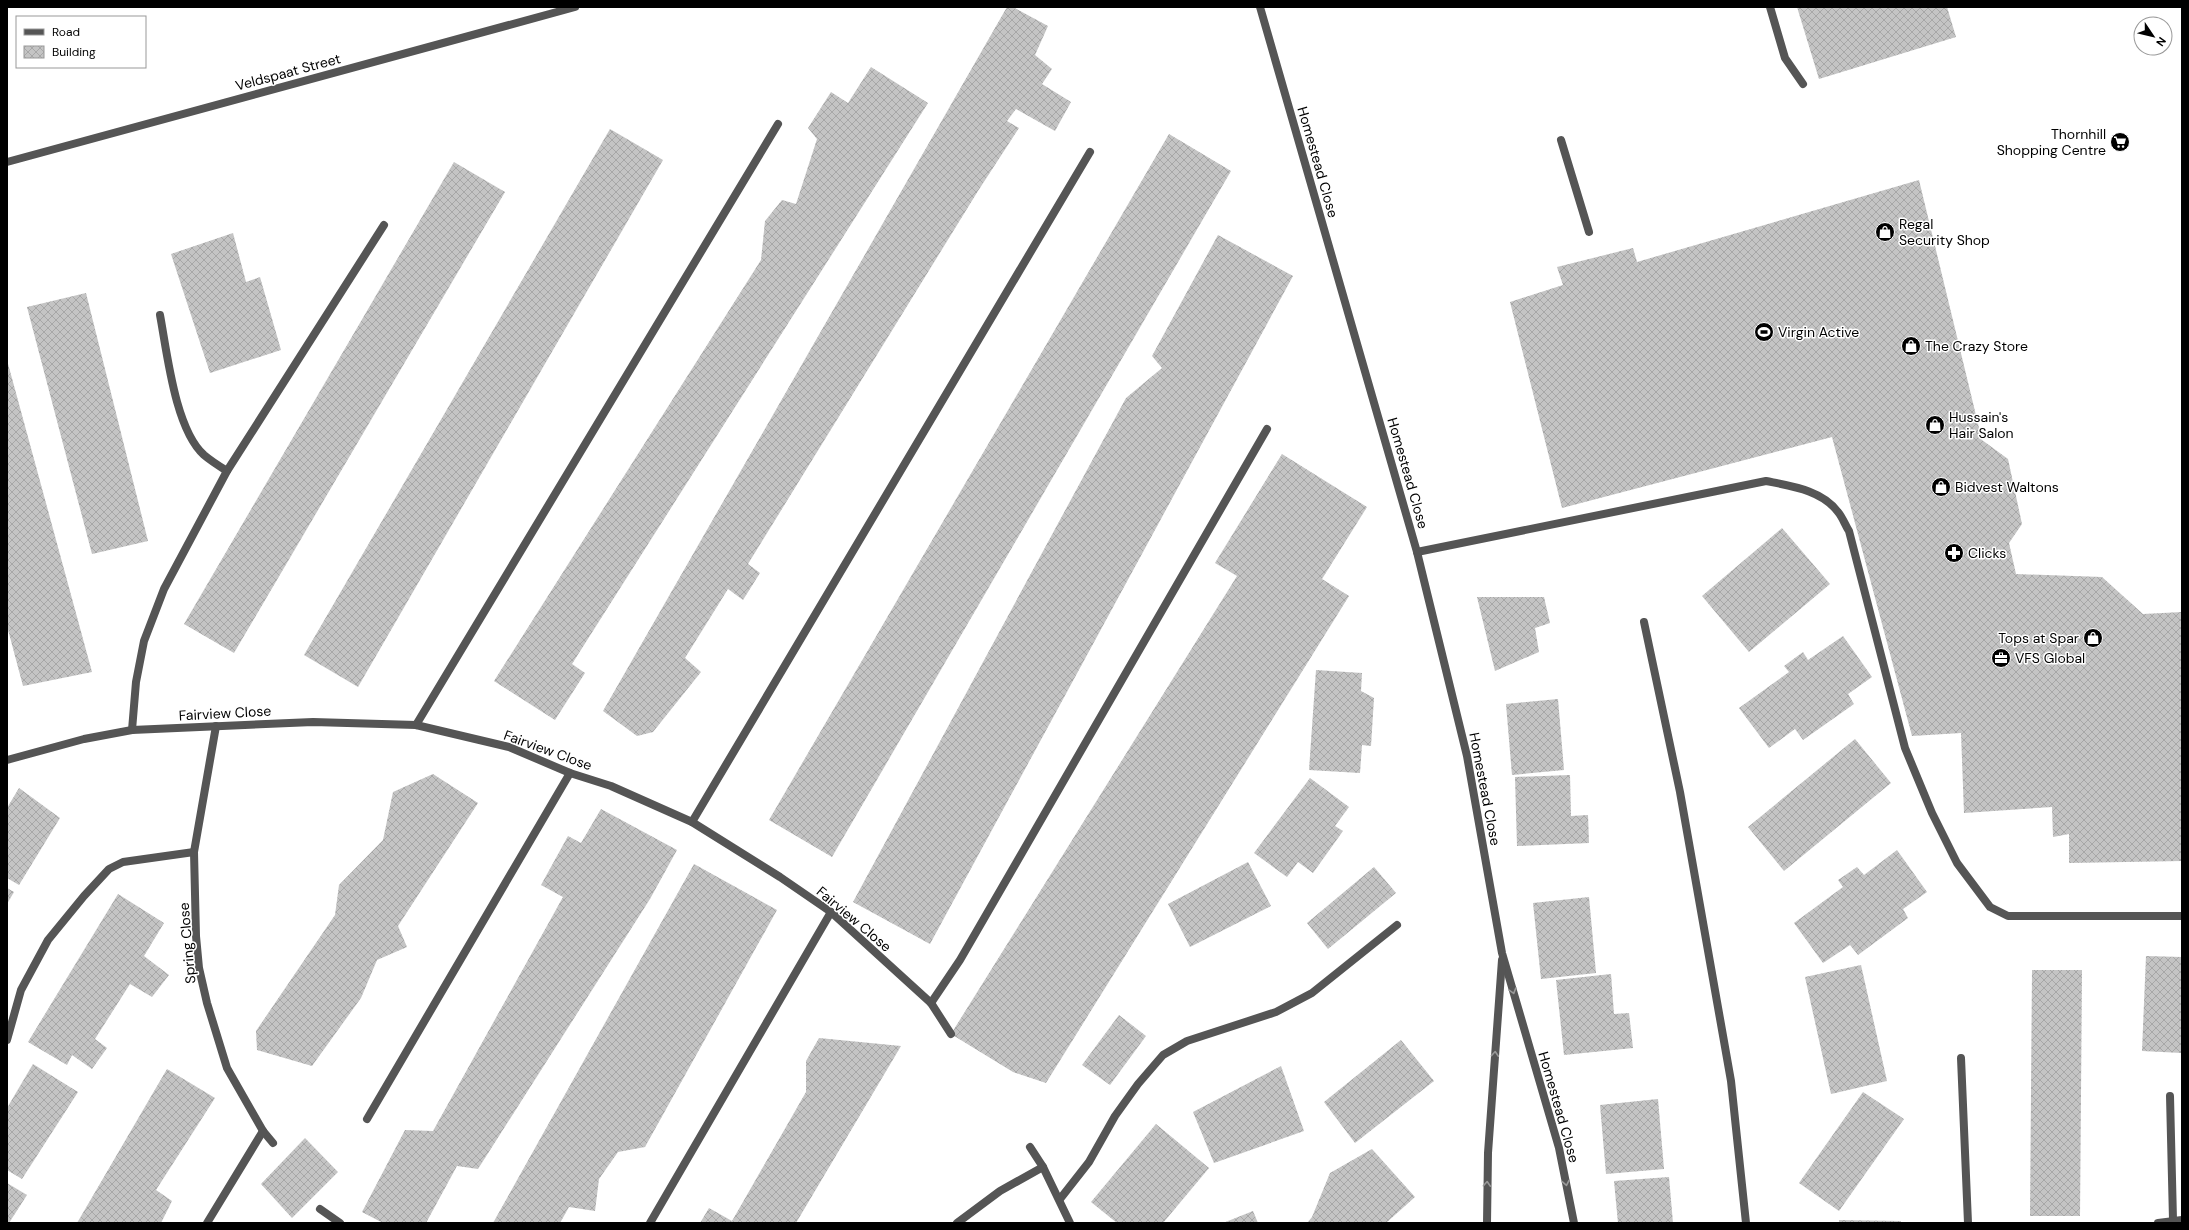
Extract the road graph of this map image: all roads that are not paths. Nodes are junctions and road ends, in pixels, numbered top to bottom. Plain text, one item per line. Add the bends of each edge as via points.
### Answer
1 (575, 7) edge
2 (1260, 7) edge
3 (1770, 7) edge
4 (1803, 84) dead end
5 (778, 124) dead end
6 (1561, 140) dead end
7 (1090, 152) dead end
8 (7, 162) edge
9 (384, 224) dead end
10 (1589, 232) dead end
11 (160, 315) dead end
12 (1267, 429) dead end
13 (227, 471) junction
14 (1417, 552) junction
15 (1644, 622) dead end
16 (416, 725) junction
17 (216, 726) junction
18 (132, 730) junction
19 (7, 760) edge
20 (570, 773) junction
21 (692, 822) junction
22 (194, 852) junction
23 (830, 912) junction
24 (2182, 916) edge
25 (1397, 925) dead end
26 (1502, 953) junction
27 (931, 1003) junction
28 (951, 1034) dead end
29 (7, 1040) edge
30 (1961, 1058) dead end
31 (2170, 1096) dead end
32 (367, 1119) dead end
33 (263, 1131) junction
34 (274, 1143) dead end
35 (1030, 1147) dead end
36 (1043, 1167) junction
37 (1060, 1199) junction
38 (320, 1210) dead end
39 (2173, 1220) junction
40 (2182, 1220) edge
41 (207, 1223) edge
42 (340, 1223) edge
43 (650, 1223) edge
44 (957, 1223) edge
45 (1070, 1223) edge
46 (1487, 1223) edge
47 (1574, 1223) edge
48 (1746, 1223) edge
49 (1968, 1223) edge
50 (2158, 1223) edge

1 - 8 street, Veldspaat Street
2 - 14 street, Homestead Close
3 - 4 street via 1785,58
5 - 16 street
6 - 10 street
7 - 21 street
9 - 13 street
11 - 13 street via 176,399 188,432 203,454
12 - 27 street via 960,960
13 - 18 street via 164,589 144,641 136,682
14 - 24 street via 1766,481 1820,496 1838,512 1849,532 1905,748 1932,813 1958,863 1990,907 2008,916
14 - 26 street, Homestead Close via 1467,756
15 - 48 street via 1680,792 1731,1081
16 - 17 street, Fairview Close via 314,722
16 - 20 street, Fairview Close via 509,747
17 - 18 street, Fairview Close
17 - 22 street, Spring Close
18 - 19 street, Fairview Close via 84,739
20 - 21 street, Fairview Close via 611,786
20 - 32 street
21 - 23 street, Fairview Close via 780,877
22 - 29 street via 123,862 109,869 48,940 21,990
22 - 33 street, Spring Close via 196,936 199,968 207,1003 227,1068
23 - 27 street, Fairview Close
23 - 43 street
25 - 37 street via 1312,993 1276,1012 1187,1041 1164,1055 1138,1084 1115,1116 1089,1162
46 -> 26 street, Homestead Close via 1488,1154
26 -> 47 street, Homestead Close via 1559,1148
27 - 28 street, Fairview Close
30 - 49 street
31 - 39 street
33 - 34 street, Spring Close
33 - 41 street
35 - 36 street
36 - 37 street
36 - 44 street via 1000,1191
37 - 45 street
38 - 42 street
39 - 40 street
39 - 50 street

